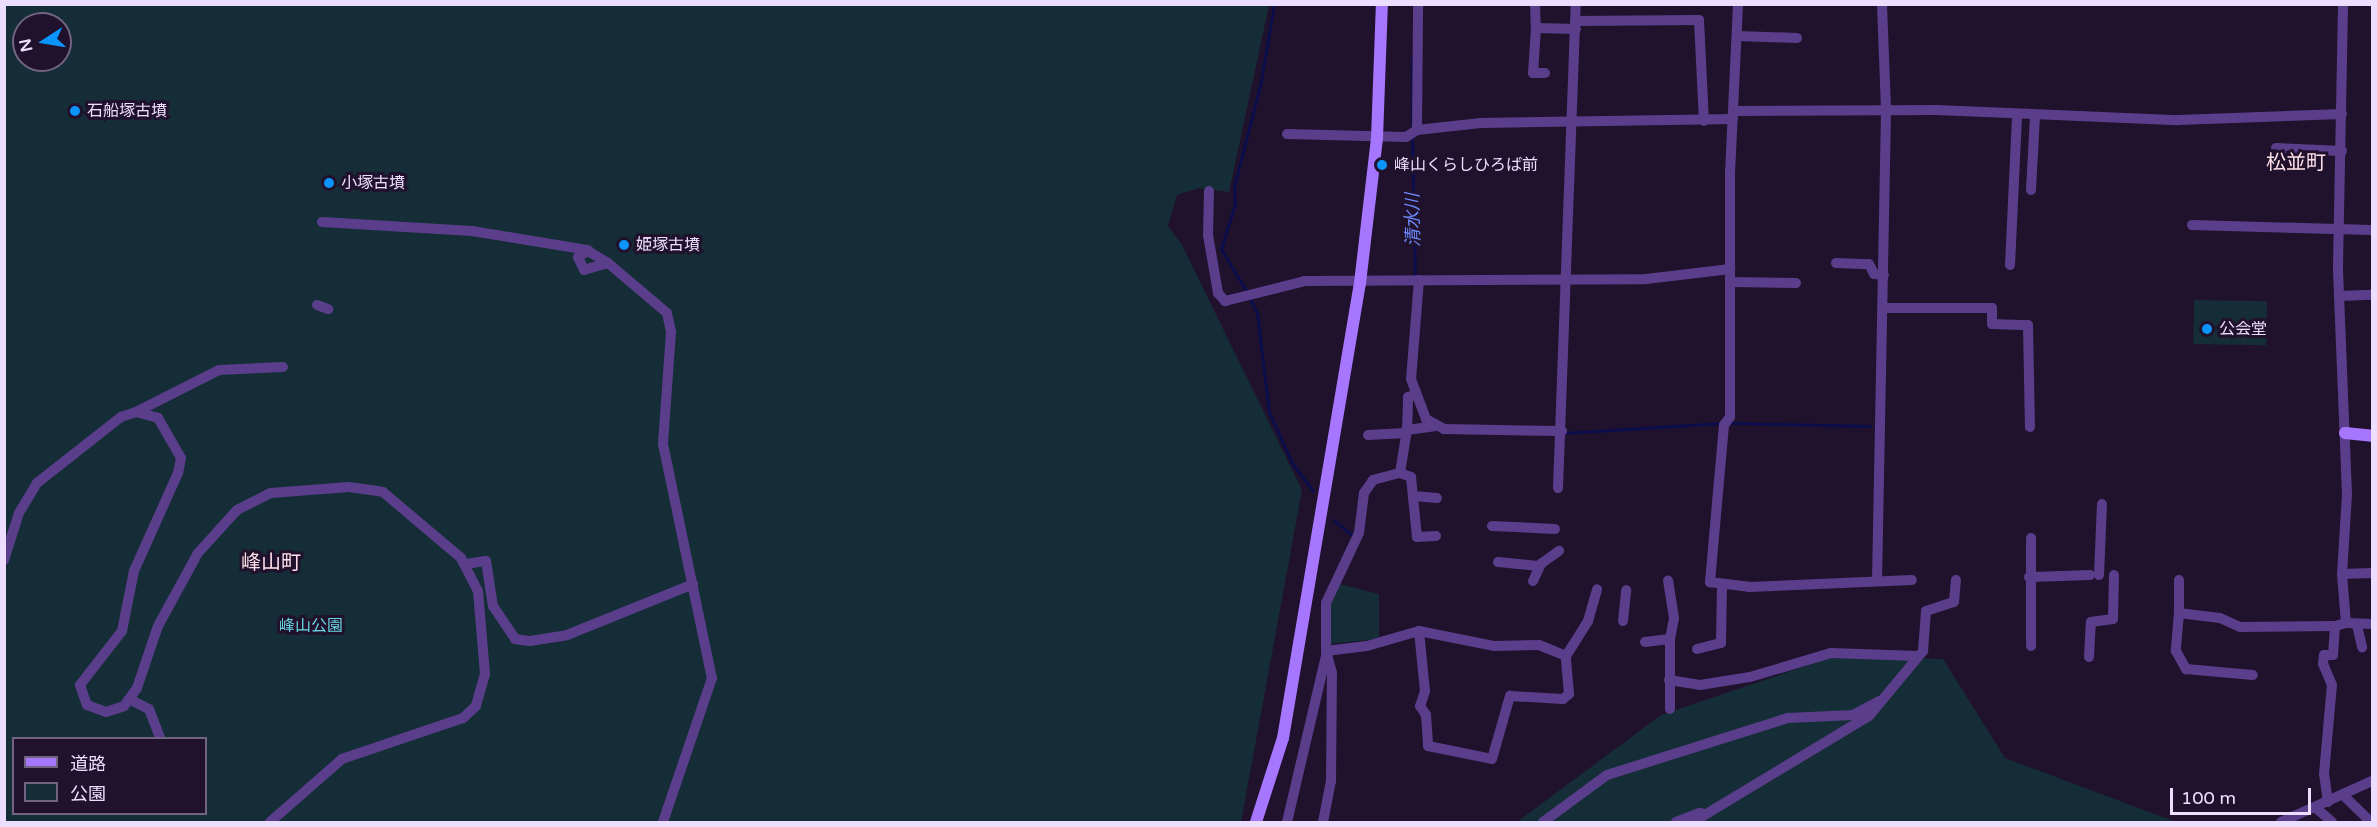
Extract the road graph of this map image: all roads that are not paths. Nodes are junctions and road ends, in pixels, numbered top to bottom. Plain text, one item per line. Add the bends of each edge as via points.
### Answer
1 (1383, 4) edge
2 (1418, 4) edge
3 (1535, 4) edge
4 (1576, 4) edge
5 (1738, 4) edge
6 (1882, 4) edge
7 (2343, 4) edge
8 (1576, 25) junction
9 (1536, 28) junction
10 (1737, 36) junction
11 (1797, 38) dead end
12 (1545, 74) dead end
13 (1886, 109) junction
14 (2342, 114) junction
15 (1733, 115) junction
16 (2017, 116) junction
17 (2035, 117) junction
18 (1574, 119) junction
19 (1704, 121) junction
20 (1413, 132) junction
21 (1287, 134) dead end
22 (1377, 138) junction
23 (2276, 148) dead end
24 (2342, 151) junction
25 (2031, 190) dead end
26 (1209, 191) dead end
27 (322, 222) dead end
28 (2192, 225) dead end
29 (2338, 229) junction
30 (2373, 230) edge
31 (588, 250) junction
32 (608, 263) junction
33 (1836, 263) dead end
34 (2010, 265) dead end
35 (1730, 269) junction
36 (1884, 275) junction
37 (1569, 280) junction
38 (1414, 281) junction
39 (1730, 282) junction
40 (1796, 283) dead end
41 (1360, 284) junction
42 (2373, 295) edge
43 (2339, 296) junction
44 (317, 305) dead end
45 (1884, 308) junction
46 (328, 309) dead end
47 (283, 367) dead end
48 (1411, 396) junction
49 (136, 412) junction
50 (2030, 427) dead end
51 (1433, 428) junction
52 (1562, 431) junction
53 (1406, 432) junction
54 (2345, 433) junction
55 (1368, 435) dead end
56 (2373, 436) edge
57 (1400, 473) junction
58 (1558, 488) dead end
59 (1413, 496) junction
60 (1437, 498) dead end
61 (2102, 504) dead end
62 (1492, 526) dead end
63 (1555, 529) dead end
64 (1436, 536) dead end
65 (2031, 538) dead end
66 (1559, 551) dead end
67 (4, 560) edge
68 (1498, 562) dead end
69 (466, 564) junction
70 (1541, 564) junction
71 (2373, 573) edge
72 (2342, 574) junction
73 (2114, 575) dead end
74 (2029, 577) junction
75 (2179, 579) dead end
76 (1668, 580) dead end
77 (1912, 580) dead end
78 (1956, 580) dead end
79 (1533, 581) dead end
80 (1877, 581) junction
81 (693, 584) junction
82 (1722, 585) junction
83 (1597, 589) dead end
84 (1626, 590) dead end
85 (2179, 614) junction
86 (1623, 621) dead end
87 (2351, 624) junction
88 (2373, 624) edge
89 (2335, 626) junction
90 (1419, 631) junction
91 (1670, 639) junction
92 (1645, 642) dead end
93 (2031, 646) dead end
94 (2362, 647) dead end
95 (1697, 649) dead end
96 (1326, 653) junction
97 (1566, 656) junction
98 (1918, 656) junction
99 (2089, 657) dead end
100 (2253, 675) dead end
101 (1669, 681) junction
102 (1887, 696) junction
103 (129, 699) junction
104 (1670, 710) dead end
105 (159, 737) edge
106 (2373, 781) edge
107 (2343, 795) junction
108 (2328, 802) junction
109 (1722, 803) junction
110 (2316, 808) junction
111 (270, 822) edge
112 (663, 822) edge
113 (1256, 822) edge
114 (1287, 822) edge
115 (1323, 822) edge
116 (1543, 822) edge
117 (1676, 822) edge
118 (1693, 822) edge
119 (2281, 822) edge
120 (2332, 822) edge
121 (2371, 822) edge

1 - 22 street
2 - 20 street
3 - 9 street
4 - 8 street
5 - 10 street
6 - 13 street
7 - 14 street
8 - 9 street
8 - 18 street
8 - 19 street via 1699,20
9 - 12 street via 1533,73
10 - 11 street
10 - 15 street
13 - 15 street
13 - 16 street
13 - 36 street
14 - 17 street
14 - 24 street
15 - 19 street
15 - 35 street
16 - 17 street
16 - 34 street
17 - 25 street
18 - 19 street
18 - 20 street
18 - 37 street
20 - 22 street
21 - 22 street
22 - 41 street
23 - 24 street
24 - 29 street
26 - 41 street via 1208,235 1218,293 1224,301 1305,281
27 - 31 street via 472,231
28 - 29 street
29 - 30 street
29 - 43 street
31 - 32 street
31 - 32 street via 578,257 584,270
32 - 81 street via 667,314 671,332 663,444
33 - 36 street via 1869,264 1874,274
35 - 37 street
35 - 39 street
36 - 45 street
37 - 38 street
37 - 52 street
38 - 41 street
38 - 48 street
39 - 40 street
39 - 82 street via 1731,417 1724,425 1710,582
41 - 113 street via 1283,738
42 - 43 street
43 - 54 street
44 - 46 street
45 - 50 street via 1992,308 1992,324 2028,325
45 - 80 street
47 - 49 street via 219,370
48 - 51 street
48 - 53 street
49 - 67 street via 122,417 37,483 19,513
49 - 103 street via 158,418 180,458 178,473 134,570 122,631 80,685 81,696 96,711 115,710
51 - 52 street
51 - 53 street
52 - 58 street
53 - 55 street
53 - 57 street
54 - 56 street
54 - 72 street
57 - 59 street via 1411,477
57 - 96 street via 1373,480 1364,493 1359,533 1326,603
59 - 60 street
59 - 64 street via 1417,537
61 - 74 street via 2106,526 2095,575
62 - 63 street
65 - 74 street
66 - 70 street
68 - 70 street
69 - 81 street via 486,561 493,606 515,639 530,641 567,635
69 - 103 street via 383,492 349,488 271,493 237,510 198,553 158,626
69 - 111 street via 478,591 485,674 476,706 463,718 342,759
70 - 79 street
71 - 72 street
72 - 87 street
73 - 99 street via 2113,619 2091,622
74 - 93 street
75 - 85 street
76 - 91 street via 1674,618
77 - 80 street
78 - 98 street via 1954,602 1926,611
80 - 82 street
81 - 112 street via 712,678
82 - 95 street via 1721,643
83 - 97 street via 1588,621
84 - 86 street
85 - 89 street via 2220,618 2240,627
85 - 100 street via 2176,651 2186,669
87 - 88 street
87 - 89 street
87 - 94 street
89 - 108 street via 2333,655 2324,655 2323,664 2332,685 2324,774
90 - 96 street
90 - 97 street via 1494,646 1539,645
90 - 97 street via 1425,691 1420,706 1426,715 1428,746 1463,751 1469,758 1492,759 1510,696 1563,699 1569,694
91 - 92 street
91 - 101 street
96 - 114 street
96 - 115 street via 1332,673 1331,781
98 - 101 street via 1831,653 1750,677 1700,685
98 - 102 street
101 - 104 street
102 - 109 street via 1859,724
102 - 116 street via 1853,715 1788,718 1607,775
103 - 105 street via 150,710
106 - 107 street
107 - 108 street
107 - 121 street
108 - 110 street
109 - 117 street
109 - 118 street
110 - 119 street
110 - 120 street

